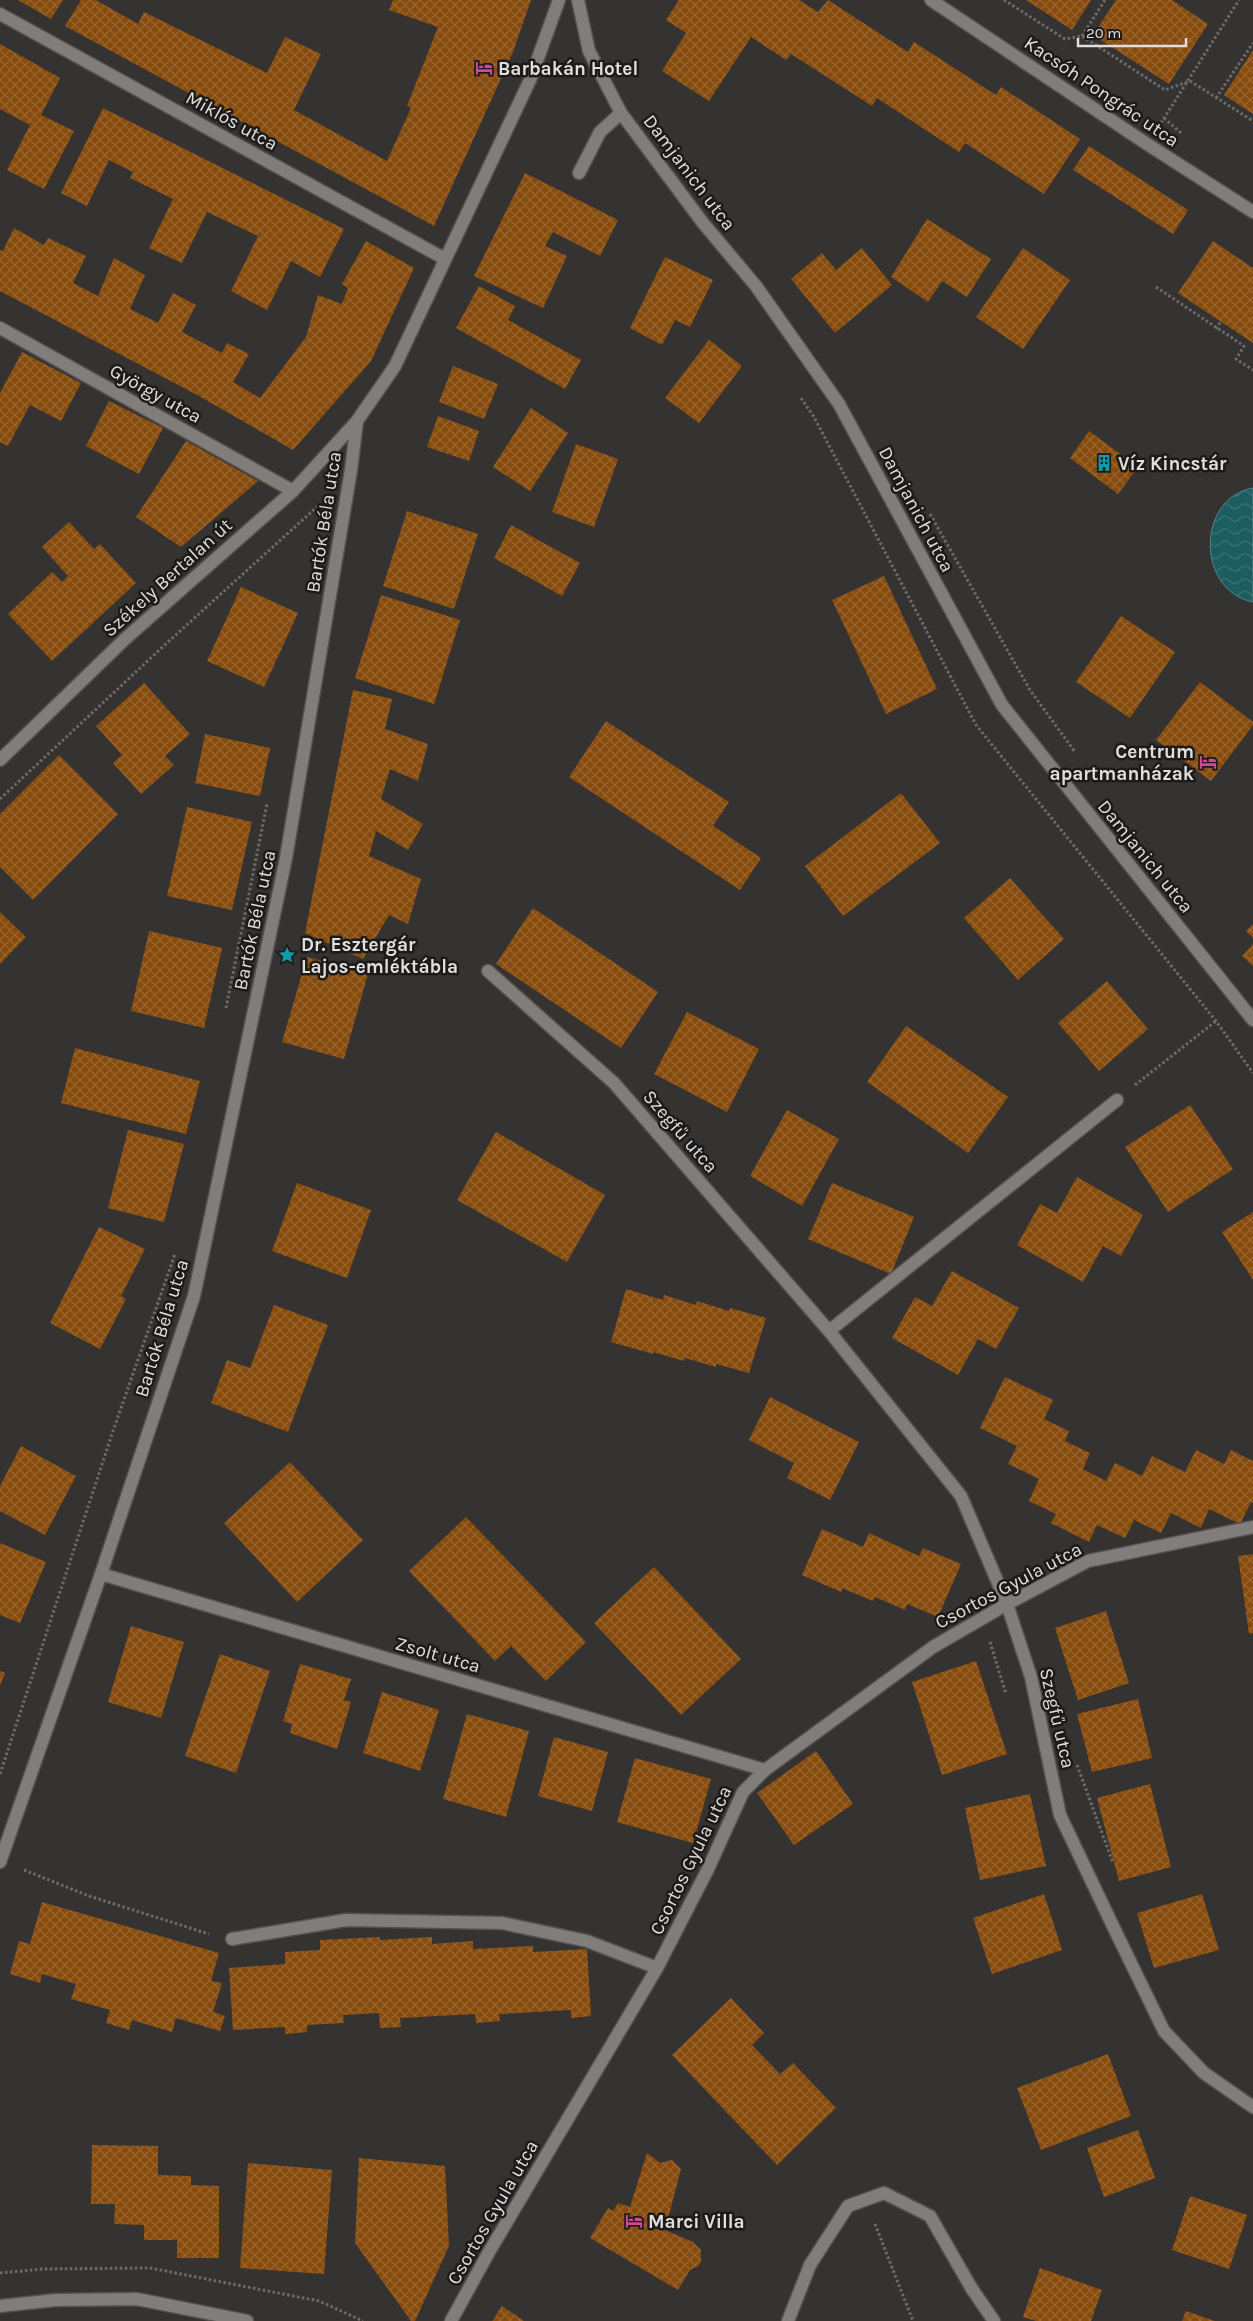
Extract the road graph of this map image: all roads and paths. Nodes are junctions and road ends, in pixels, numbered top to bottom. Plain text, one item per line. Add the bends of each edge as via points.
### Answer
1 (559, 0) edge
2 (578, 0) edge
3 (931, 0) edge
4 (1004, 0) edge
5 (1105, 0) edge
6 (1239, 0) edge
7 (0, 14) edge
8 (1082, 36) junction
9 (1253, 43) edge
10 (1190, 80) junction
11 (1216, 98) junction
12 (621, 112) junction
13 (1253, 121) edge
14 (1147, 144) junction
15 (579, 173) dead end
16 (1253, 212) edge
17 (445, 259) junction
18 (1156, 287) dead end
19 (1221, 322) dead end
20 (0, 328) edge
21 (1216, 328) junction
22 (1253, 370) edge
23 (357, 421) junction
24 (293, 490) junction
25 (0, 760) edge
26 (488, 971) dead end
27 (1240, 1002) junction
28 (1253, 1020) edge
29 (1117, 1100) joint
30 (175, 1253) dead end
31 (829, 1331) junction
32 (1253, 1527) edge
33 (101, 1574) junction
34 (1007, 1604) junction
35 (1074, 1756) dead end
36 (765, 1770) junction
37 (0, 1774) edge
38 (0, 1862) edge
39 (1114, 1866) dead end
40 (40, 1877) dead end
41 (232, 1939) joint
42 (657, 1968) junction
43 (1253, 2107) edge
44 (874, 2220) dead end
45 (0, 2306) edge
46 (247, 2321) edge
47 (452, 2321) edge
48 (788, 2321) edge
49 (913, 2321) edge
50 (994, 2321) edge

1 - 17 street, Bartók Béla utca via 530,80
2 - 12 street, Damjanich utca via 589,51
3 - 14 street, Kacsóh Pongrác utca
4 - 8 path via 1065,39
5 - 8 path
6 - 10 path
7 - 17 street, Miklós utca
8 - 10 path via 1165,90
9 - 11 path
10 - 11 path
10 - 14 path
11 - 13 path
12 - 15 street via 600,132
12 - 27 street, Damjanich utca via 703,223 756,286 839,404 1002,705
14 - 16 street, Kacsóh Pongrác utca
17 - 23 street, Bartók Béla utca via 395,366
18 - 21 path
19 - 21 path
20 - 24 street, György utca
21 - 22 path via 1244,346 1236,359
23 - 24 street, Székely Bertalan út
23 - 33 street, Bartók Béla utca via 352,470 286,858 194,1296
24 - 25 street, Székely Bertalan út via 125,639
26 - 31 street, Szegfű utca via 614,1083
27 - 28 street, Damjanich utca
27 - 29 path
29 - 31 street
30 - 37 path
31 - 34 street, Szegfű utca via 961,1496
32 - 34 street, Csortos Gyula utca via 1088,1561
33 - 36 street, Zsolt utca
33 - 38 street, Bartók Béla utca
34 - 36 street, Csortos Gyula utca via 932,1646
34 - 43 street, Szegfű utca via 1031,1677 1060,1815 1110,1922 1164,2031 1204,2073
35 - 39 path
36 - 42 street, Csortos Gyula utca via 743,1792
40 - 41 path via 180,1926
41 - 42 street via 346,1920 502,1923 587,1941
42 - 47 street, Csortos Gyula utca via 489,2252
44 - 49 path
45 - 46 street via 56,2300 138,2299
48 - 50 street via 810,2265 848,2206 884,2193 930,2216

